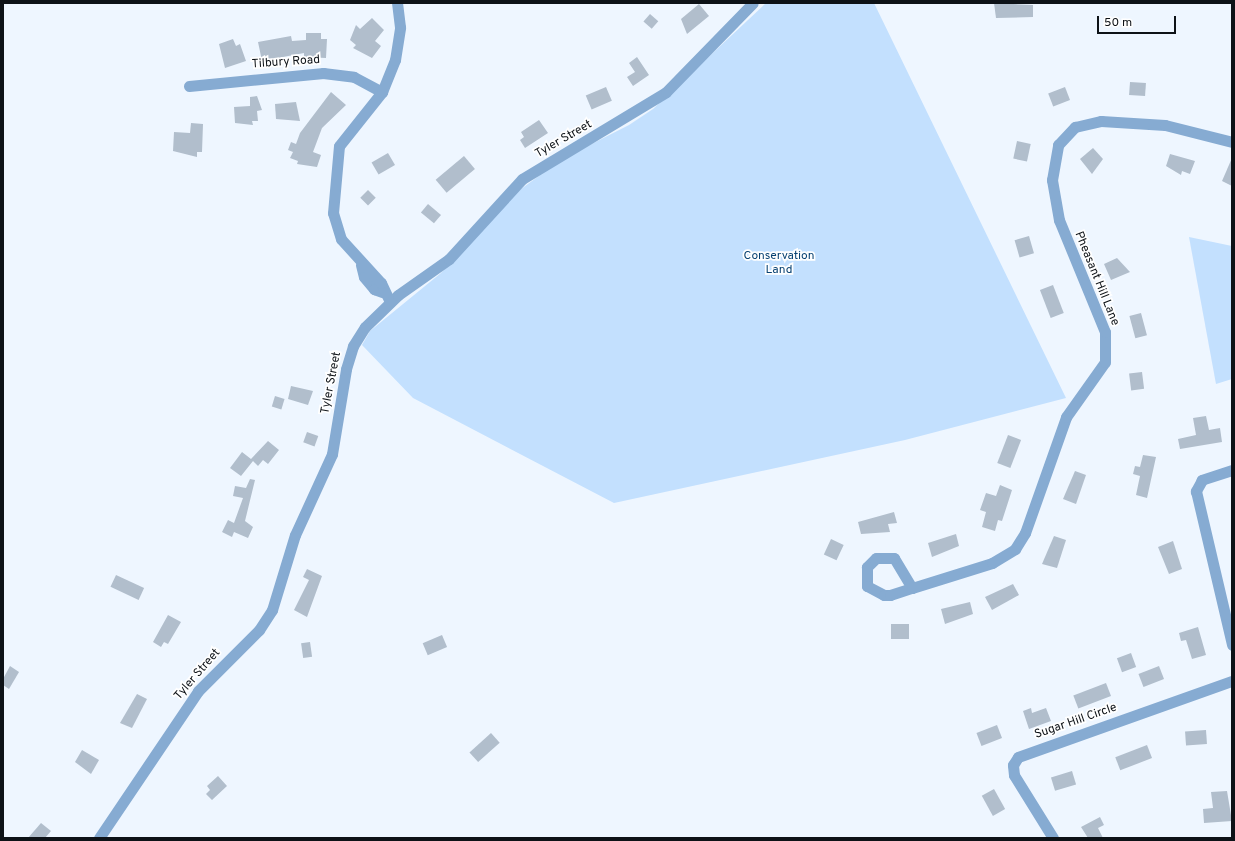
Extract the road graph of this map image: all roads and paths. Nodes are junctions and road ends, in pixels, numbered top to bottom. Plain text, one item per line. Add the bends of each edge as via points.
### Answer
1 (397, 3) edge
2 (753, 3) edge
3 (189, 86) dead end
4 (382, 92) junction
5 (1232, 142) edge
6 (390, 302) junction
7 (1232, 470) edge
8 (912, 588) dead end
9 (1232, 645) edge
10 (1232, 682) edge
11 (99, 838) edge
12 (1053, 838) edge

1 - 4 street via 399,45
2 - 6 street, Tyler Street via 666,92 522,179 449,259
3 - 4 street, Tilbury Road via 323,73 354,77
4 - 6 street via 344,136 334,167 334,226 361,265 364,277
5 - 8 street, Pheasant Hill Lane via 1165,125 1101,121 1075,127 1058,145 1052,180 1059,220 1104,332 1105,362 1066,417 1025,533 1015,549 997,562
6 - 11 street, Tyler Street via 365,327 353,346 332,454 295,535 272,610 259,630 198,691
7 - 9 street via 1202,480 1196,492
10 - 12 street, Sugar Hill Circle via 1018,756 1013,765 1014,775

